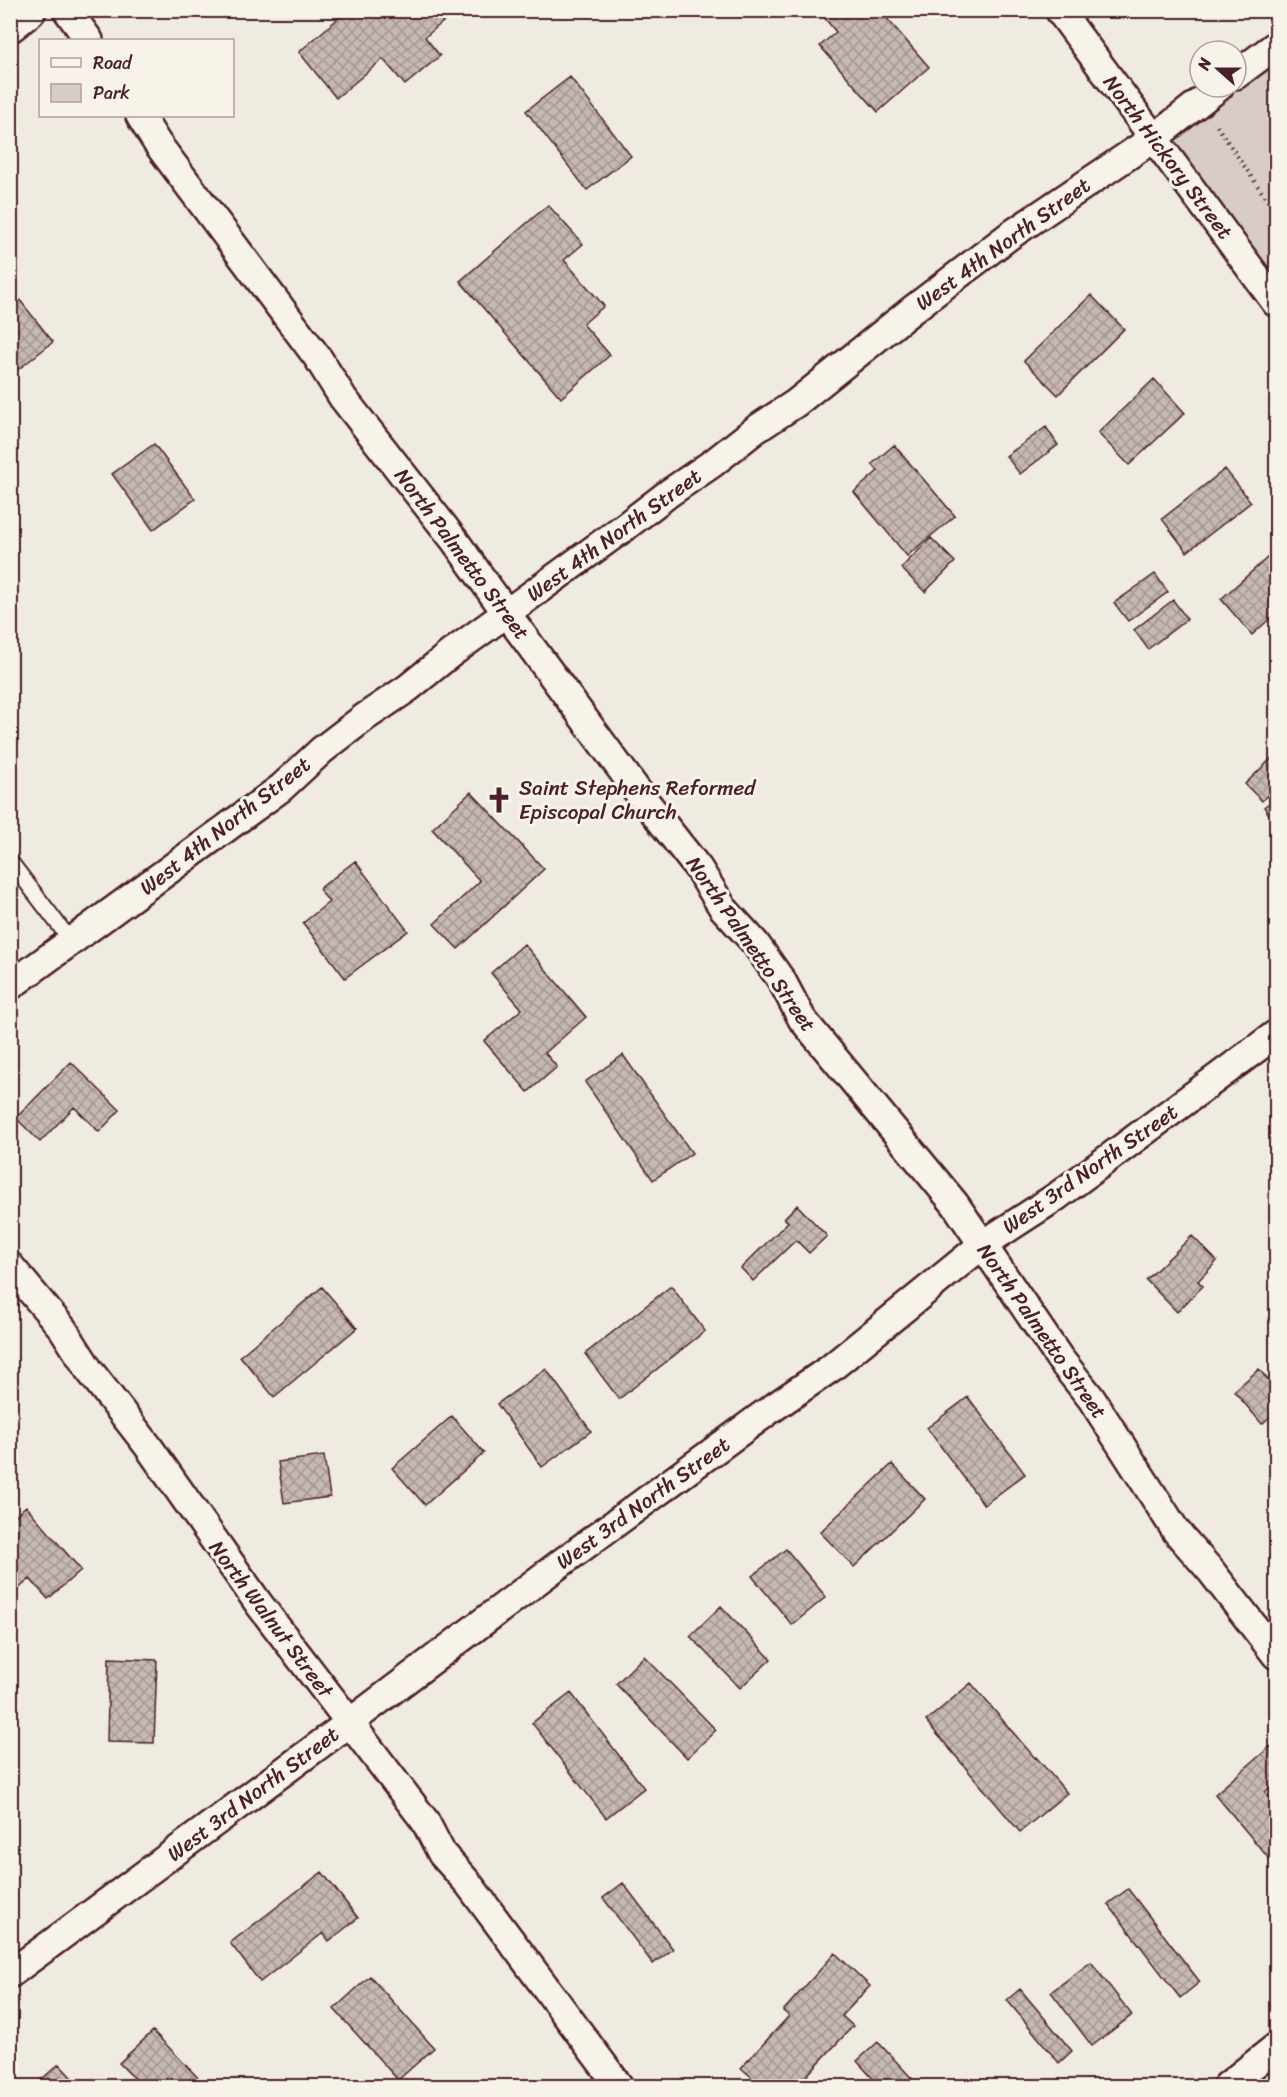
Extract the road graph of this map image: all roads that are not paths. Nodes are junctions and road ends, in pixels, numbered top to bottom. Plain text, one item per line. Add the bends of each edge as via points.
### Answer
1 (29, 10) edge
2 (68, 10) edge
3 (1059, 10) edge
4 (10, 25) edge
5 (88, 39) edge
6 (1276, 45) edge
7 (1248, 66) edge
8 (1204, 99) edge
9 (141, 117) edge
10 (1154, 138) junction
11 (1276, 303) edge
12 (507, 614) junction
13 (10, 861) edge
14 (71, 941) junction
15 (10, 986) edge
16 (1276, 1034) edge
17 (982, 1245) junction
18 (10, 1266) edge
19 (1276, 1655) edge
20 (349, 1723) junction
21 (10, 1974) edge
22 (1276, 2047) edge
23 (619, 2086) edge
24 (1227, 2086) edge

1 - 4 main road
2 - 5 street
3 - 10 street, North Hickory Street
6 - 7 street
8 - 10 street, West 4th North Street
9 - 12 street, North Palmetto Street via 318,358 343,398
10 - 11 street, North Hickory Street
10 - 12 street, West 4th North Street via 1009,236 796,403
12 - 14 street, West 4th North Street
12 - 17 street, North Palmetto Street via 698,868 723,908 782,981 802,1019 956,1204
13 - 14 lane
14 - 15 street, West 4th North Street
16 - 17 street, West 3rd North Street via 1056,1197
17 - 19 street, North Palmetto Street via 1090,1398 1176,1531
17 - 20 street, West 3rd North Street via 831,1368 589,1542
18 - 20 street, North Walnut Street via 63,1329 89,1370
20 - 21 street, West 3rd North Street
20 - 23 street, North Walnut Street via 425,1821 442,1854 468,1883
22 - 24 street

